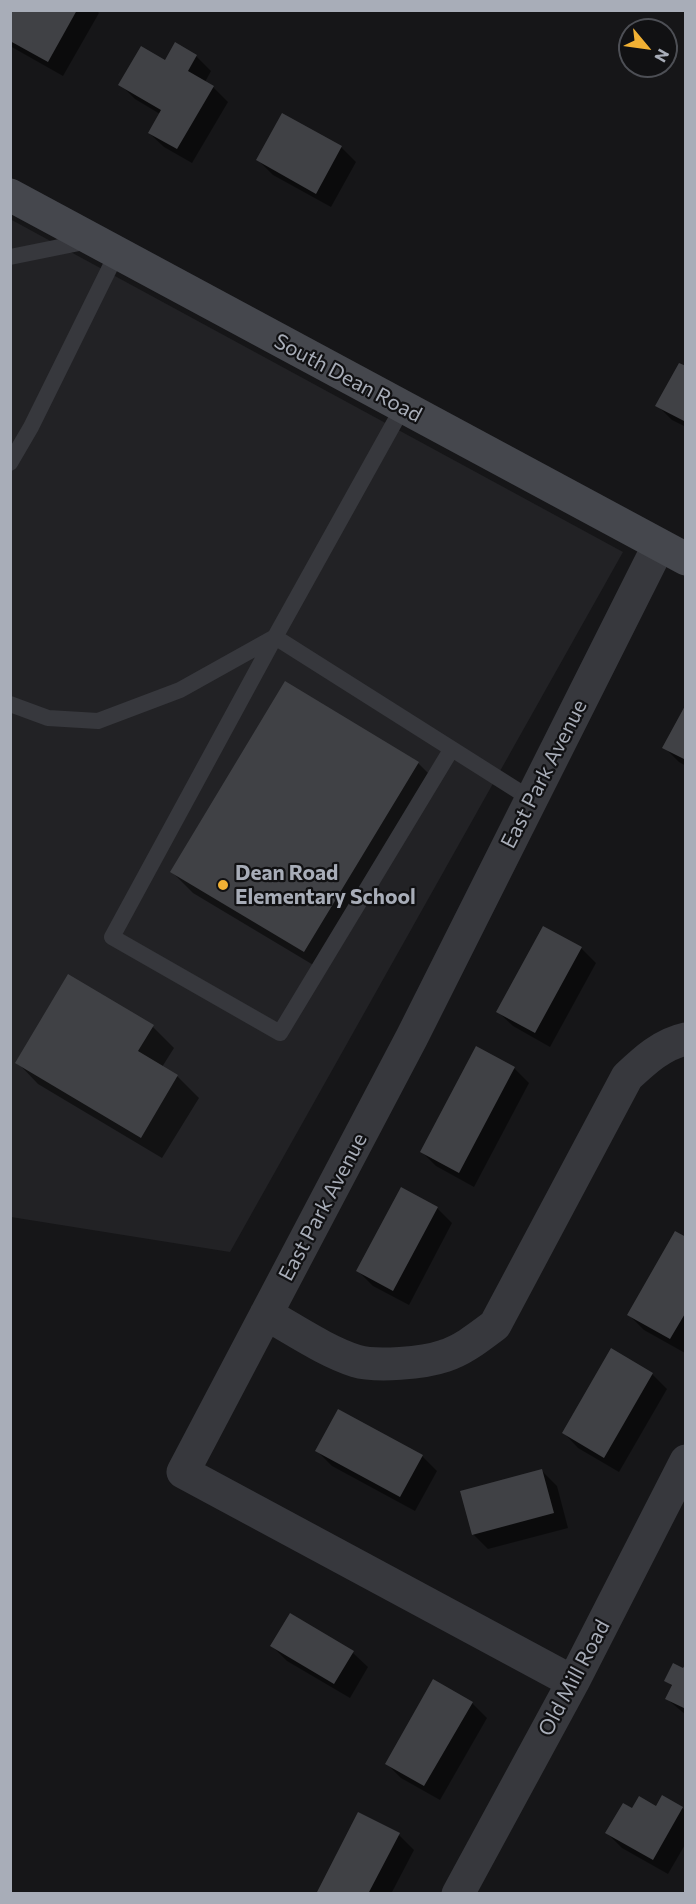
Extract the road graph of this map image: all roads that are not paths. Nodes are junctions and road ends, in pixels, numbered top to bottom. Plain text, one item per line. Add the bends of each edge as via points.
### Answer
1 (10, 195) edge
2 (105, 247) junction
3 (10, 257) edge
4 (403, 407) junction
5 (10, 464) edge
6 (672, 552) edge
7 (275, 637) junction
8 (10, 704) edge
9 (451, 750) junction
10 (531, 799) junction
11 (686, 1040) edge
12 (266, 1314) junction
13 (686, 1461) edge
14 (573, 1682) junction
15 (458, 1893) edge

1 - 2 street, South Dean Road
2 - 3 lane
2 - 4 street, South Dean Road
2 - 5 lane via 31,427
4 - 6 street, South Dean Road
4 - 7 lane
6 - 10 street, East Park Avenue
7 - 8 lane via 180,690 98,721 48,718
7 - 9 lane
7 - 9 lane via 112,937 280,1033
9 - 10 lane
10 - 12 street, East Park Avenue
11 - 12 street via 645,1060 627,1077 495,1325 473,1342 444,1356 391,1364 358,1362
12 - 14 street, East Park Avenue via 183,1472
13 - 14 street, Old Mill Road
14 - 15 street, Old Mill Road

